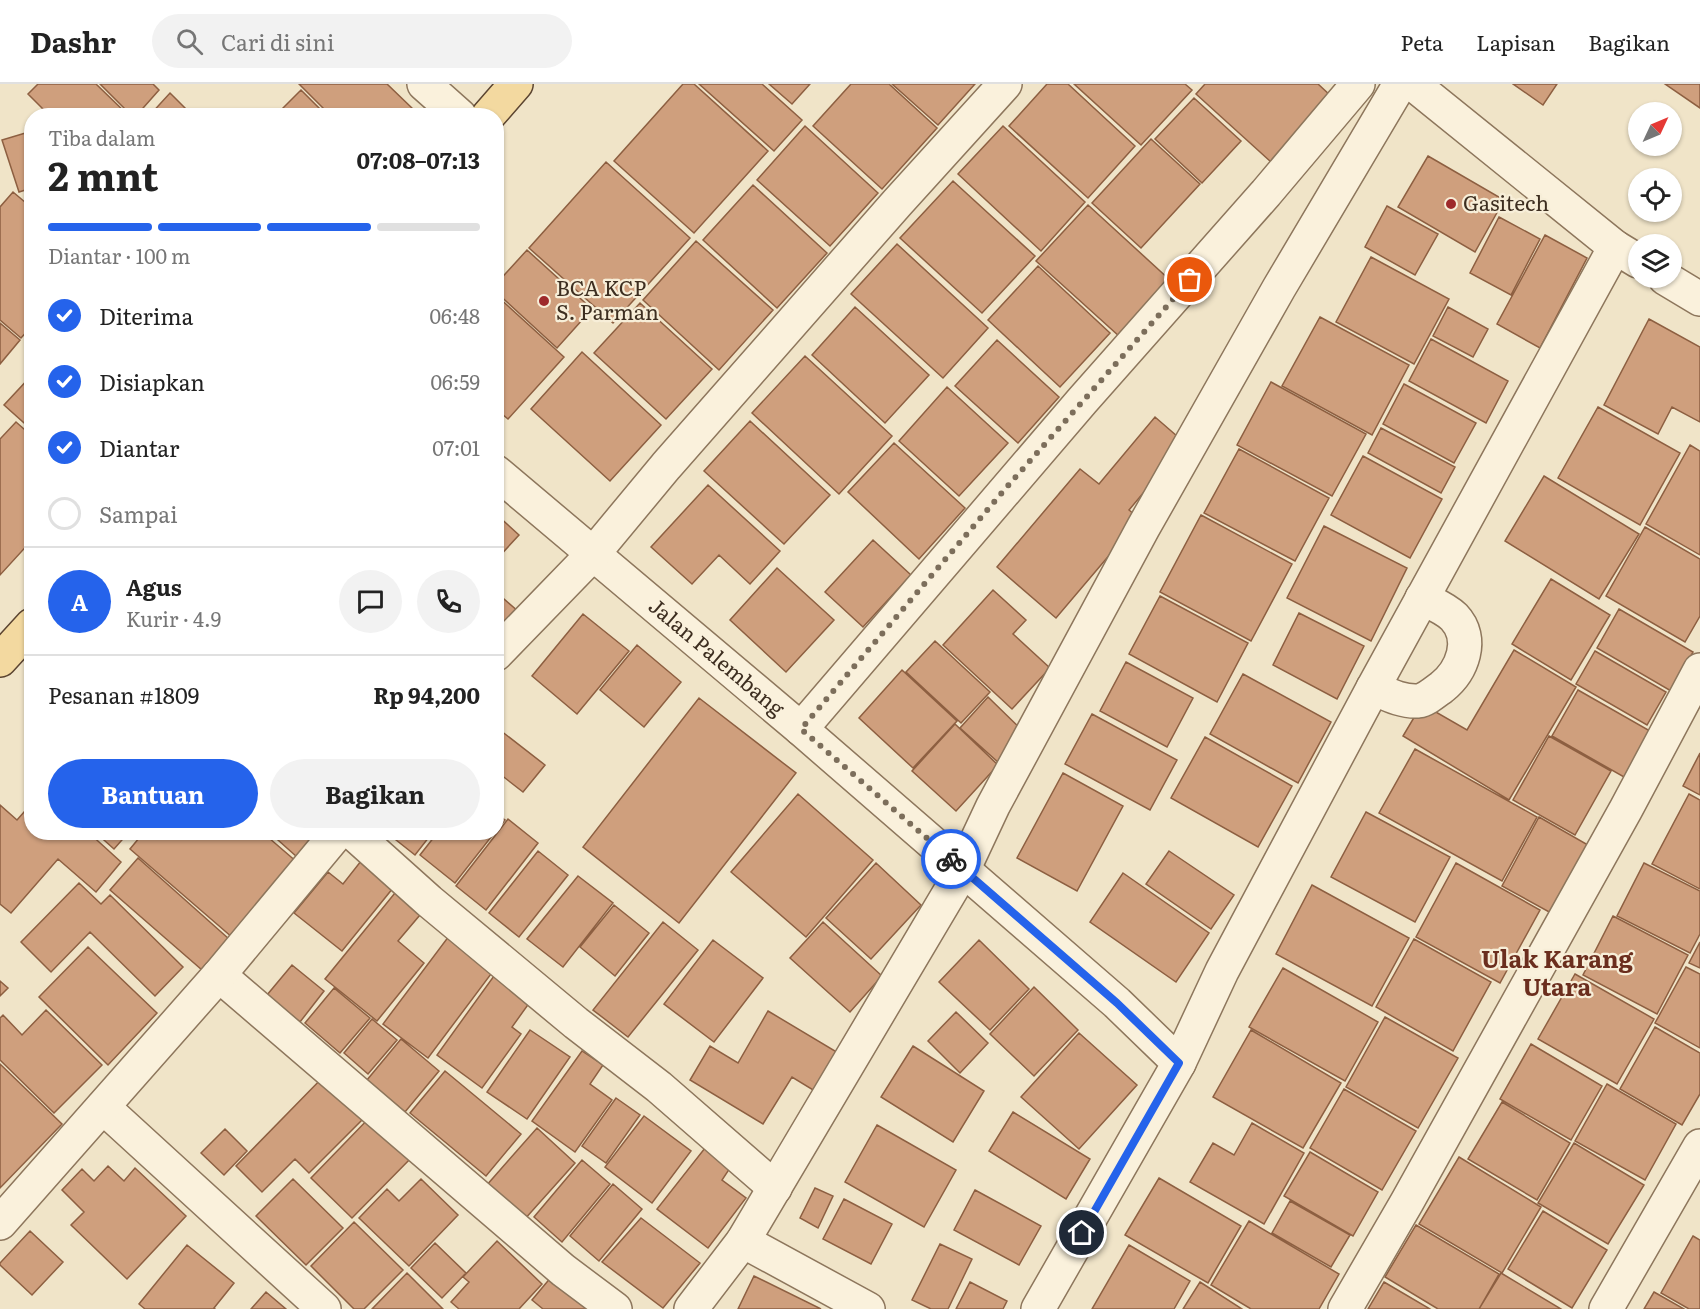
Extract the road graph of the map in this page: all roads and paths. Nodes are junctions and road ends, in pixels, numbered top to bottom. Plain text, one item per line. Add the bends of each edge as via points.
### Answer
1 (424, 84) edge
2 (516, 84) edge
3 (1005, 84) edge
4 (1358, 84) edge
5 (1400, 84) edge
6 (1413, 84) edge
7 (451, 108) edge
8 (495, 108) edge
9 (1626, 254) edge
10 (1682, 288) edge
11 (1700, 299) edge
12 (504, 479) edge
13 (593, 554) junction
14 (1422, 598) junction
15 (24, 634) edge
16 (504, 646) edge
17 (0, 660) edge
18 (1700, 670) edge
19 (1373, 688) junction
20 (801, 729) junction
21 (331, 840) edge
22 (361, 840) edge
23 (963, 870) junction
24 (219, 975) junction
25 (1179, 1063) junction
26 (103, 1107) junction
27 (1700, 1146) edge
28 (775, 1188) junction
29 (0, 1223) edge
30 (743, 1241) junction
31 (324, 1309) edge
32 (615, 1309) edge
33 (691, 1309) edge
34 (868, 1309) edge
35 (1038, 1309) edge
36 (1345, 1309) edge
37 (1606, 1309) edge

1 - 7 street
2 - 8 main road
3 - 13 street via 666,466
4 - 20 street
5 - 23 street via 1143,528 993,806
6 - 9 street
9 - 14 street
10 - 11 street
12 - 13 street, Jalan Palembang
13 - 16 street
13 - 20 street, Jalan Palembang
14 - 19 street
14 - 19 street via 1455,618 1464,635 1464,658 1452,679 1420,701 1405,700
15 - 17 main road
18 - 36 street
19 - 25 street via 1222,970
20 - 23 street, Jalan Palembang
21 - 24 street
22 - 28 street
23 - 25 street, Jalan Palembang via 1117,1003
23 - 28 street
24 - 26 street
24 - 32 street via 563,1270
25 - 35 street
26 - 29 street
26 - 31 street
27 - 37 street
28 - 30 street
30 - 33 street
30 - 34 street

